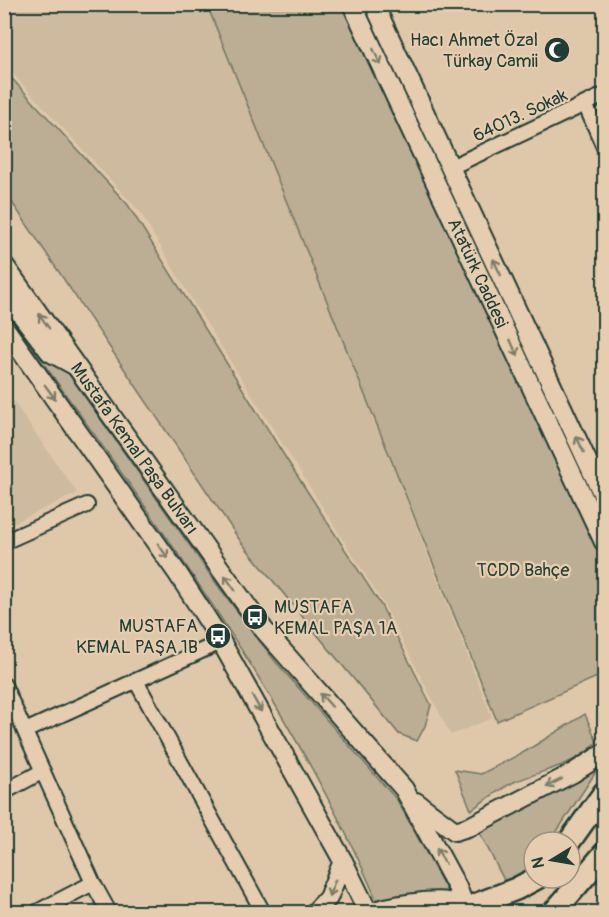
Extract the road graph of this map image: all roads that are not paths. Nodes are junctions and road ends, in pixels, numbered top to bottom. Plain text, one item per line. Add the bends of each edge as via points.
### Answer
1 (352, 4) edge
2 (374, 4) edge
3 (604, 95) edge
4 (585, 104) junction
5 (604, 147) edge
6 (451, 167) junction
7 (4, 265) edge
8 (4, 292) edge
9 (4, 327) edge
10 (75, 366) junction
11 (604, 497) edge
12 (87, 505) dead end
13 (4, 542) edge
14 (604, 542) edge
15 (225, 648) junction
16 (136, 681) junction
17 (4, 685) edge
18 (25, 731) junction
19 (604, 753) edge
20 (43, 771) junction
21 (4, 792) edge
22 (604, 793) edge
23 (408, 795) junction
24 (578, 830) edge
25 (604, 854) edge
26 (343, 861) junction
27 (93, 883) junction
28 (522, 887) edge
29 (463, 911) edge
30 (37, 912) edge
31 (109, 912) edge
32 (263, 912) edge
33 (315, 912) edge
34 (370, 912) edge
35 (554, 912) edge

1 -> 14 main road, Atatürk Caddesi
2 - 6 main road, Atatürk Caddesi
3 - 4 street, 64013. Sokak
4 - 5 street
4 - 6 street, 64013. Sokak
11 -> 6 main road, Atatürk Caddesi
10 -> 7 main road, Mustafa Kemal Paşa Bulvarı
8 - 10 main road via 50,352
9 -> 15 main road, Mustafa Kemal Paşa Bulvarı via 178,573
23 -> 10 main road, Mustafa Kemal Paşa Bulvarı via 264,630
12 - 13 street
15 - 16 street
15 -> 26 main road, Mustafa Kemal Paşa Bulvarı
16 - 18 street
16 - 32 street
17 - 18 street
18 - 20 street
19 -> 23 main road via 563,779 455,831
20 - 21 street
20 - 27 street
22 - 24 main road
29 -> 23 main road via 457,887
25 - 35 main road
26 -> 33 main road via 328,898
26 - 34 main road, Mustafa Kemal Paşa Bulvarı
27 - 30 street
27 - 31 street
28 - 29 main road
29 - 34 main road via 440,901

